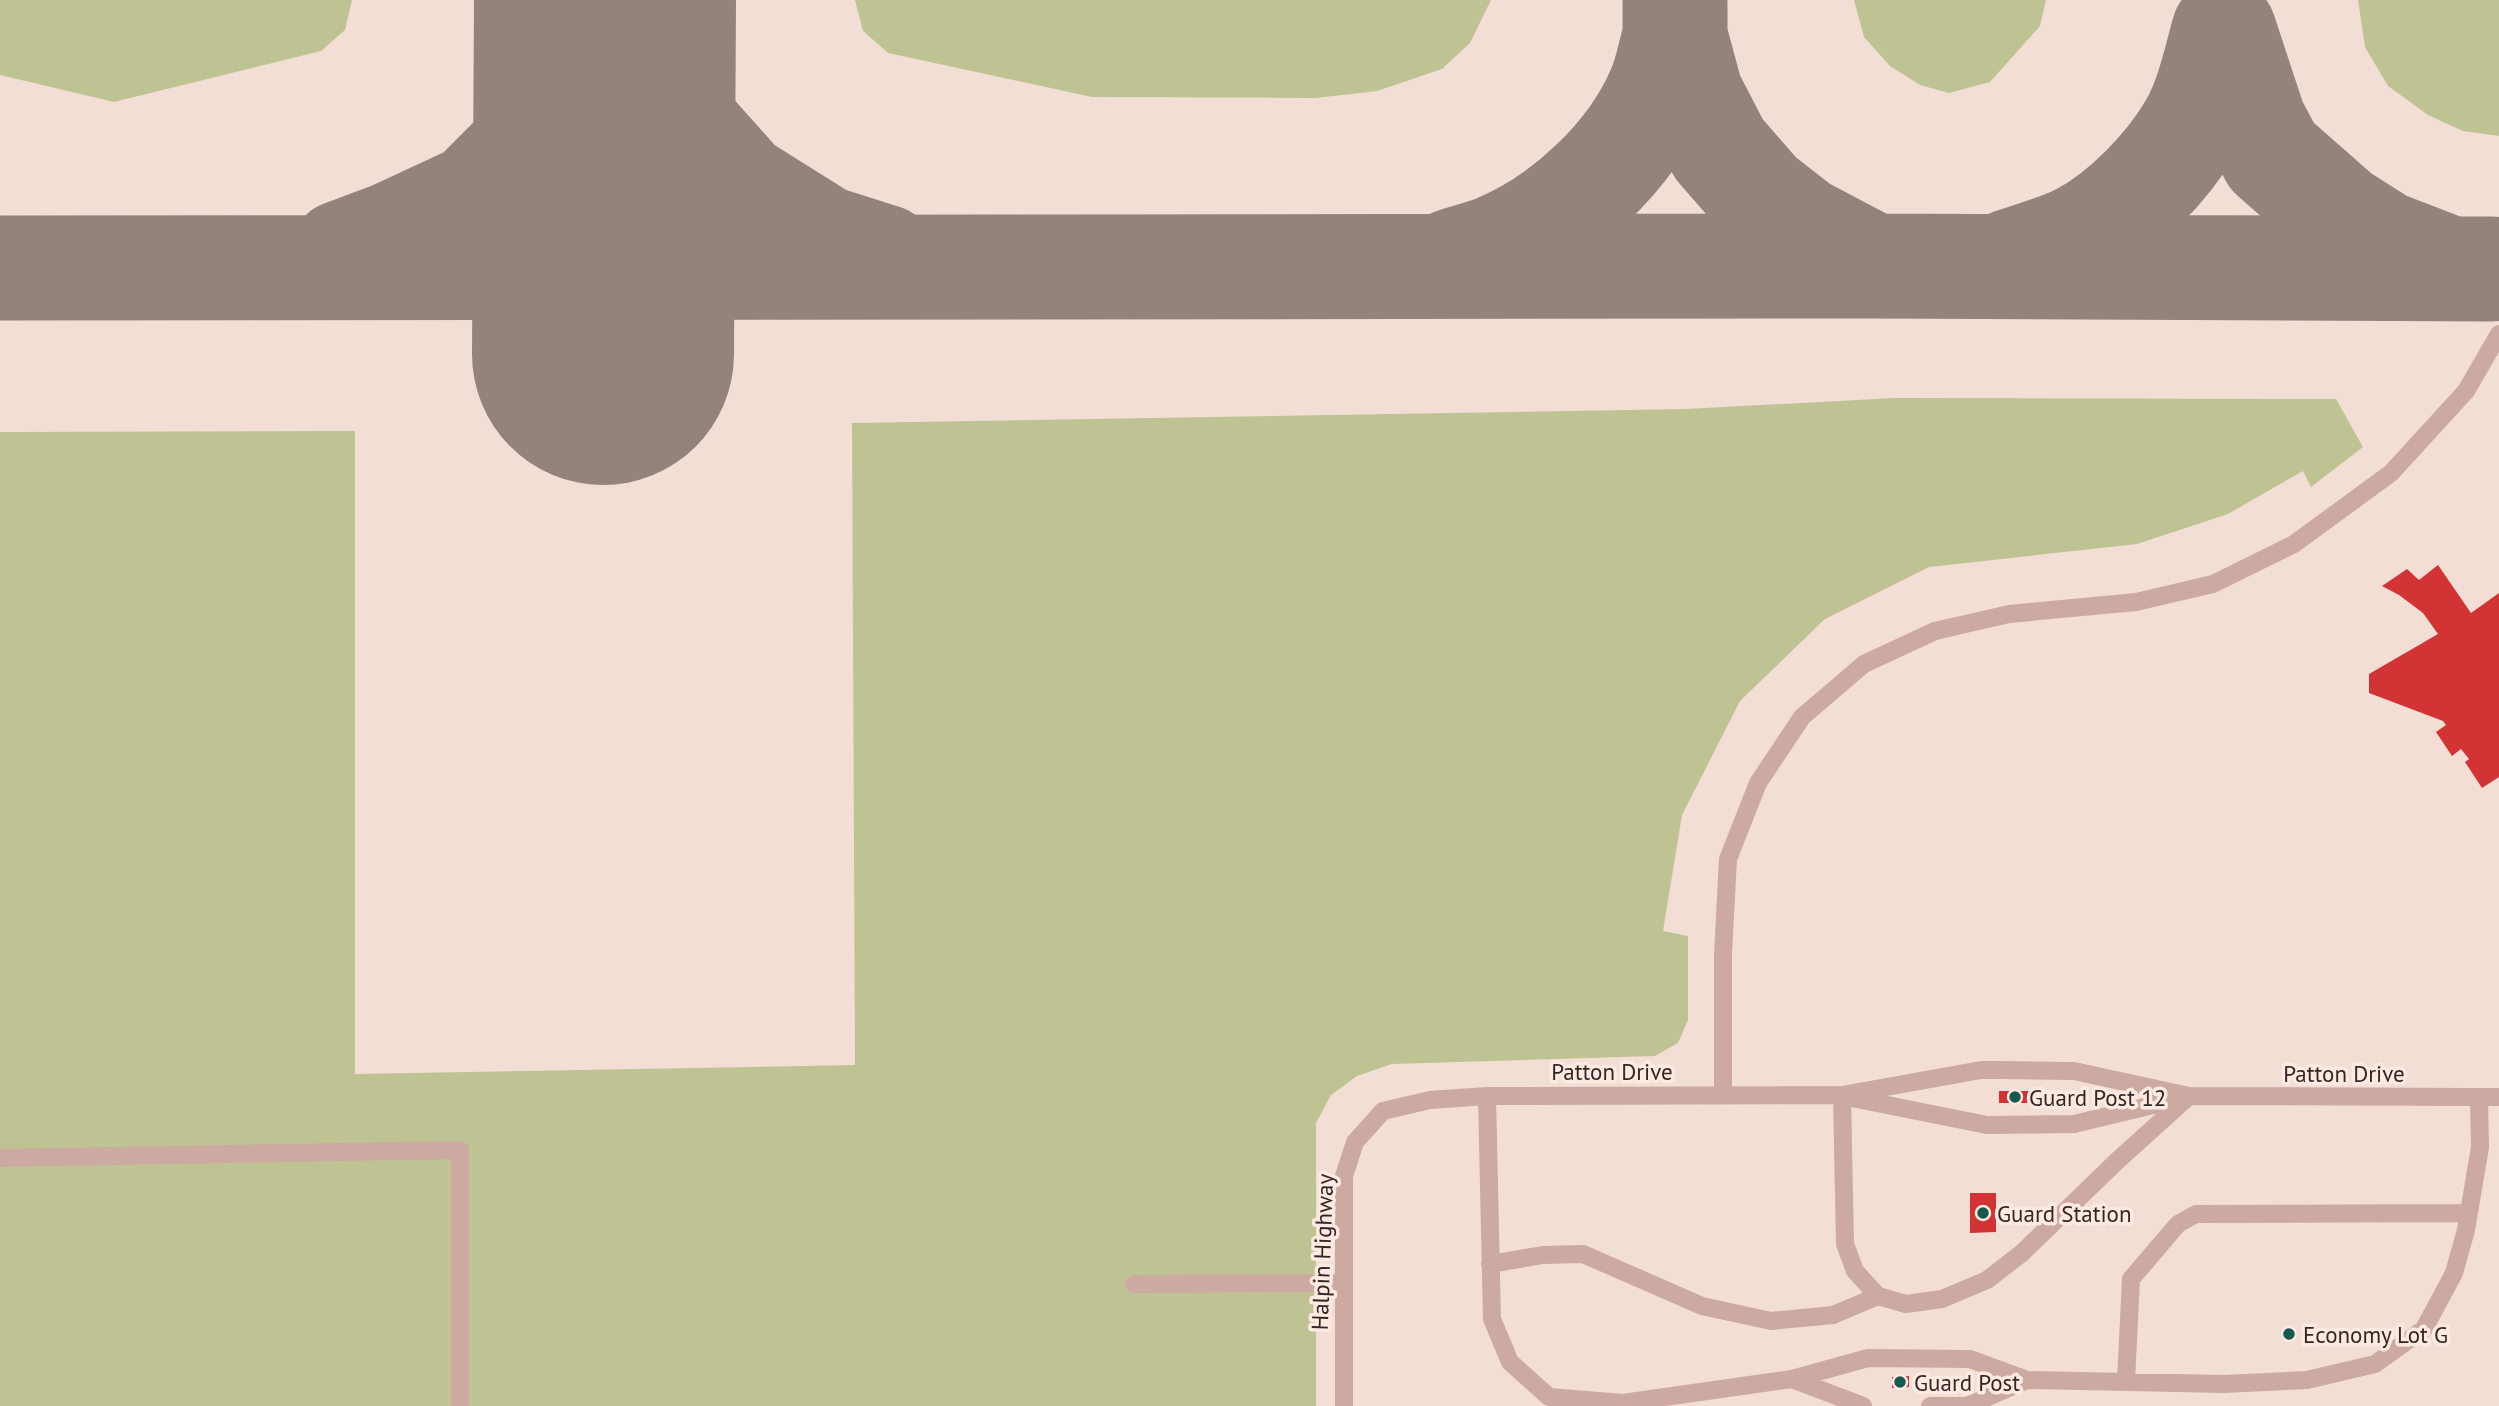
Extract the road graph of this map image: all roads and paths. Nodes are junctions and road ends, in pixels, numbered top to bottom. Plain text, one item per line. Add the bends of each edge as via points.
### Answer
1 (2499, 334) edge
2 (1723, 1095) junction
3 (1487, 1096) junction
4 (1842, 1096) junction
5 (2189, 1096) junction
6 (2479, 1097) junction
7 (2499, 1097) edge
8 (1383, 1111) joint
9 (0, 1158) edge
10 (2469, 1213) junction
11 (1490, 1264) junction
12 (1344, 1283) junction
13 (1134, 1284) dead end
14 (1878, 1296) junction
15 (1792, 1379) junction
16 (2027, 1380) junction
17 (2126, 1381) junction
18 (460, 1406) edge
19 (1344, 1406) edge
20 (1863, 1406) edge
21 (1930, 1406) edge

1 - 2 street via 2466,391 2391,473 2294,544 2213,584 2136,602 2009,614 1934,631 1864,664 1802,717 1758,783 1728,859
2 - 3 street, Patton Drive
2 - 4 street, Patton Drive
3 - 8 street, Patton Drive via 1430,1100
3 - 11 street
4 - 5 street, Patton Drive via 2000,1070 2074,1071
4 - 5 street, Patton Drive via 1987,1125 2074,1124
4 - 14 street via 1845,1244 1855,1271
5 - 6 street, Patton Drive
5 - 14 street via 2022,1253 1987,1280 1942,1299 1906,1304
6 - 7 street, Patton Drive
6 - 10 street via 2480,1147
8 - 12 street, Halpin Highway via 1355,1142 1344,1177
9 - 18 street via 460,1150
10 - 17 street via 2455,1273 2424,1329 2375,1364 2307,1380 2224,1384
10 - 17 street via 2196,1214 2178,1224 2132,1279
11 - 14 street via 1583,1254 1702,1306 1771,1321 1833,1315
11 - 15 street via 1492,1319 1510,1362 1549,1397 1623,1403
12 - 13 street
12 - 19 street, Halpin Highway
15 - 16 street via 1868,1358 1970,1359
15 - 20 street
16 - 17 street
16 - 21 street via 1967,1406

